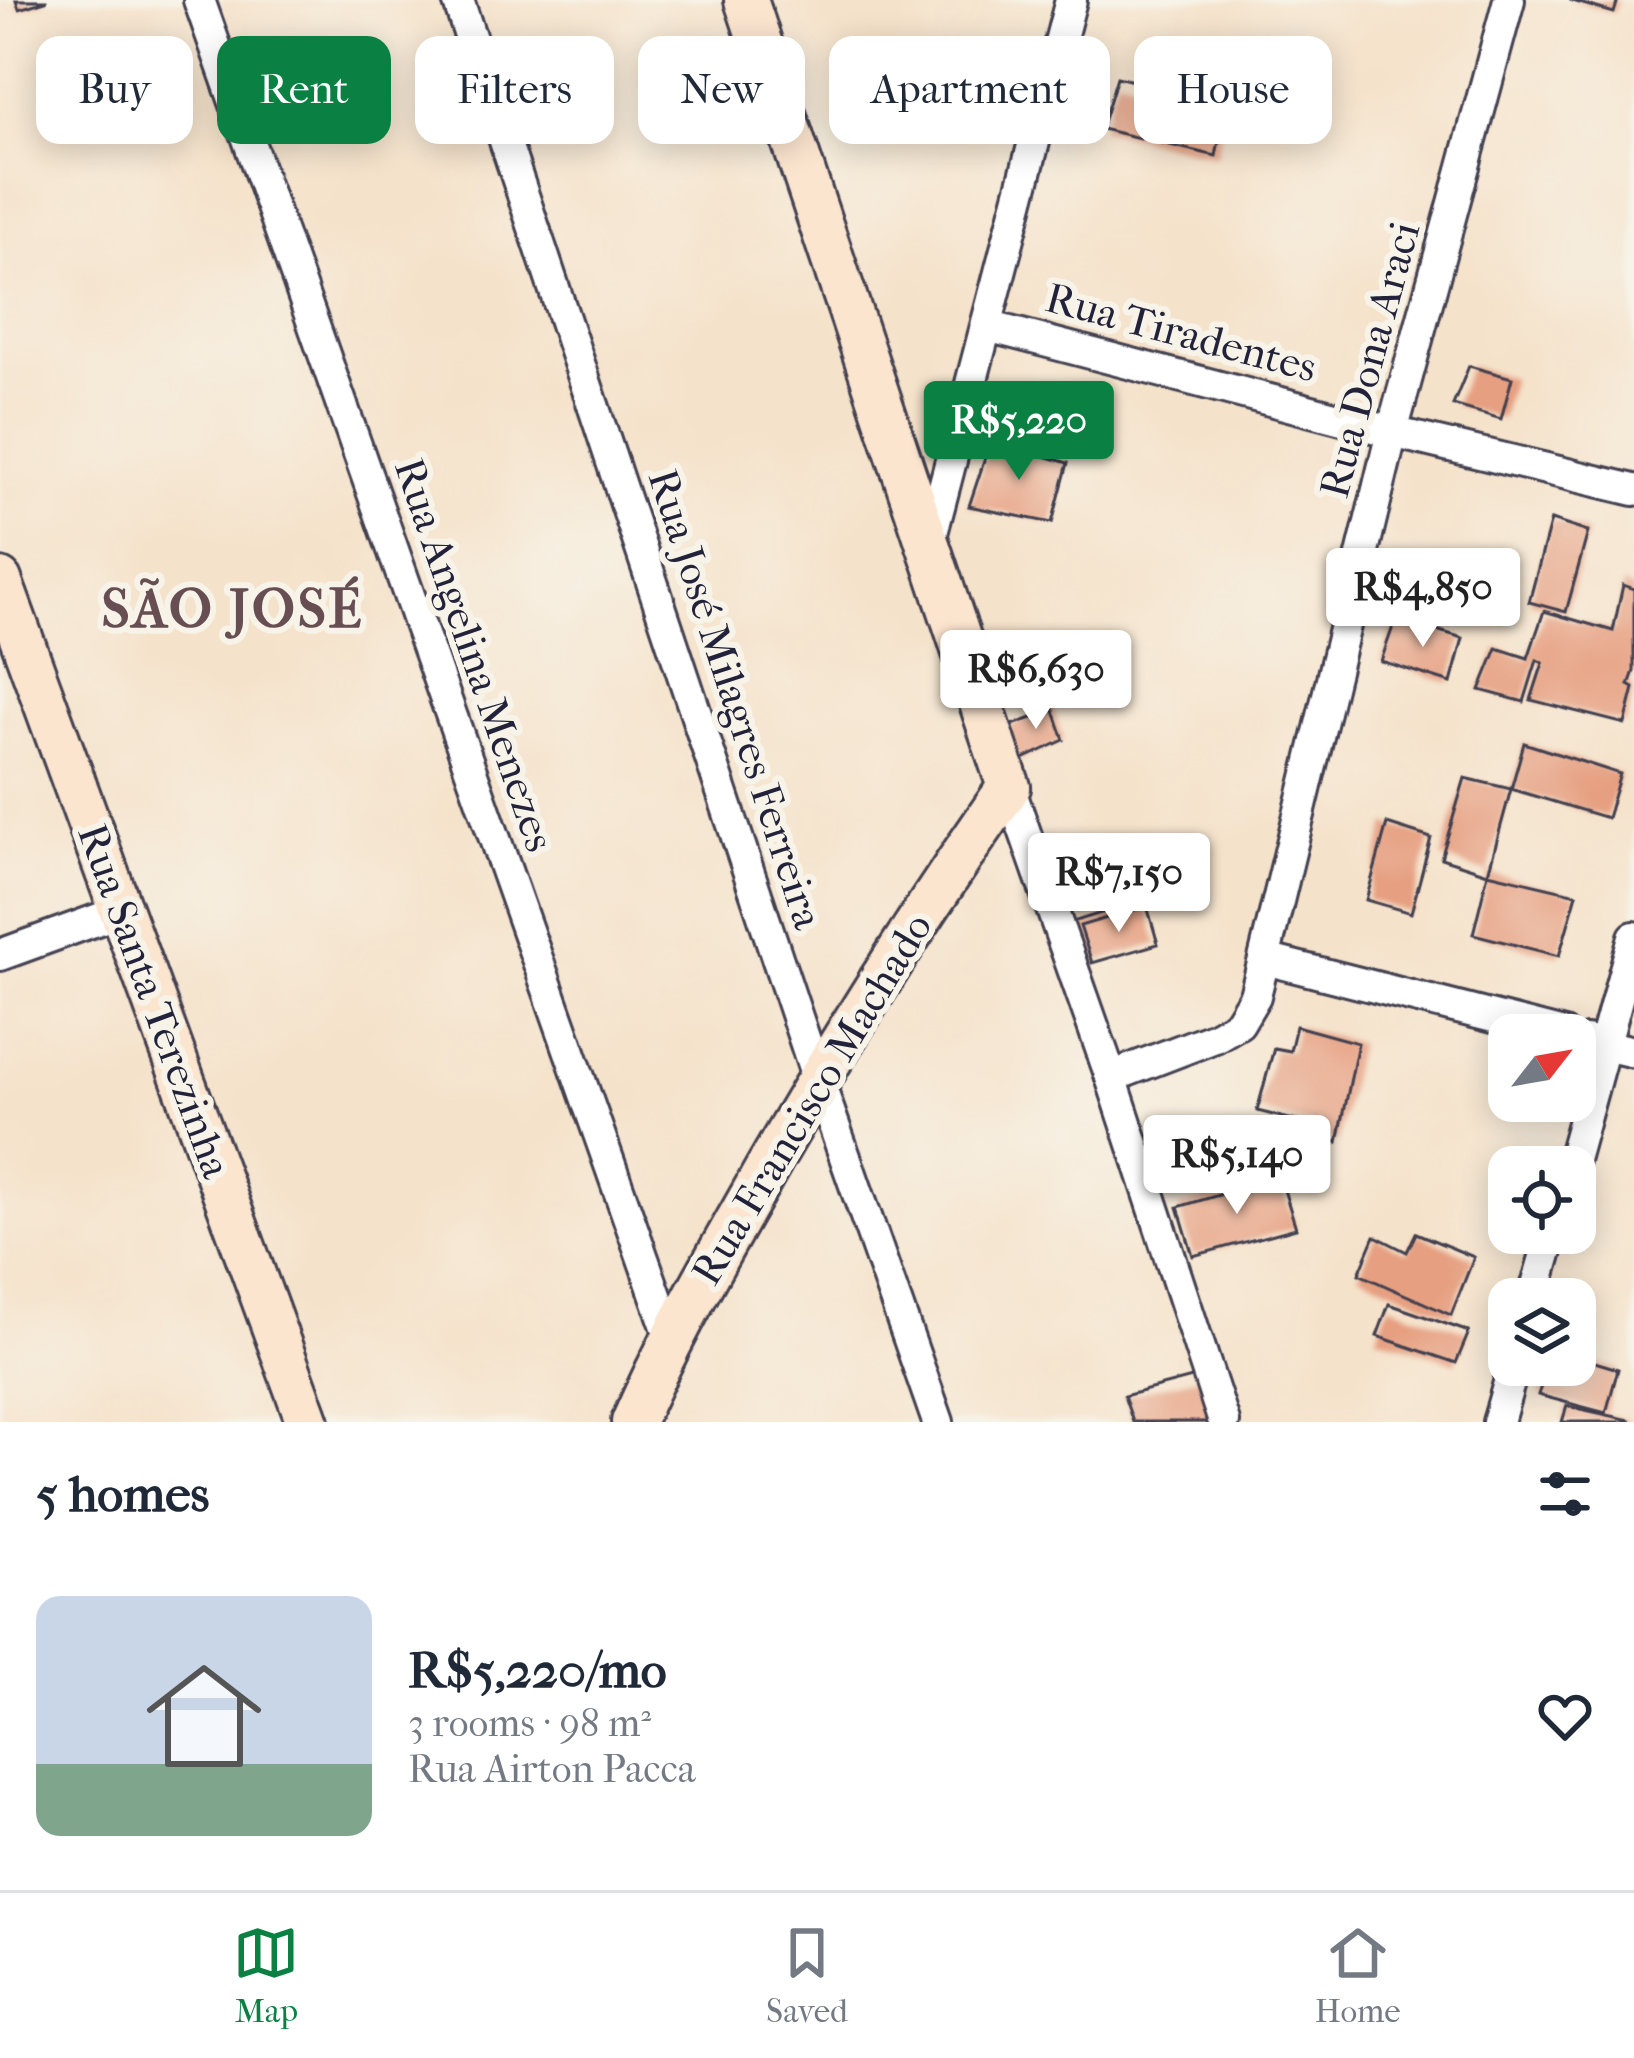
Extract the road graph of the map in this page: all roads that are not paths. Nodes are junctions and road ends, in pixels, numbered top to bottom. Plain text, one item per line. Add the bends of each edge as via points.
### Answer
1 (199, 0) edge
2 (458, 0) edge
3 (746, 0) edge
4 (1071, 0) edge
5 (1509, 0) edge
6 (988, 326) junction
7 (1393, 432) junction
8 (1634, 490) edge
9 (930, 541) junction
10 (0, 580) edge
11 (1009, 788) junction
12 (121, 911) junction
13 (1634, 938) edge
14 (0, 955) edge
15 (1264, 959) junction
16 (1488, 1016) edge
17 (1620, 1049) edge
18 (817, 1077) junction
19 (1111, 1077) junction
20 (1580, 1146) edge
21 (671, 1338) junction
22 (1508, 1386) edge
23 (634, 1421) edge
24 (308, 1422) edge
25 (938, 1422) edge
26 (1224, 1422) edge
27 (1498, 1422) edge

1 - 21 street, Rua Angelina Menezes
2 - 18 street, Rua José Milagres Ferreira
3 - 9 street
4 - 6 street
5 - 7 street, Rua Dona Araci
6 - 7 street, Rua Tiradentes
6 - 9 street
7 - 8 street, Rua Tiradentes
7 - 15 street, Rua Dona Araci
9 - 11 street
10 - 12 street, Rua Santa Terezinha
11 - 18 street, Rua Francisco Machado
11 - 19 street
12 - 14 street
12 - 24 street, Rua Santa Terezinha
13 - 17 street
15 - 16 street
15 - 19 street, Rua Dona Araci via 1240,1023
17 - 20 street
18 - 21 street, Rua Francisco Machado
18 - 25 street, Rua José Milagres Ferreira
19 - 26 street
21 - 23 street, Rua Francisco Machado
22 - 27 street

